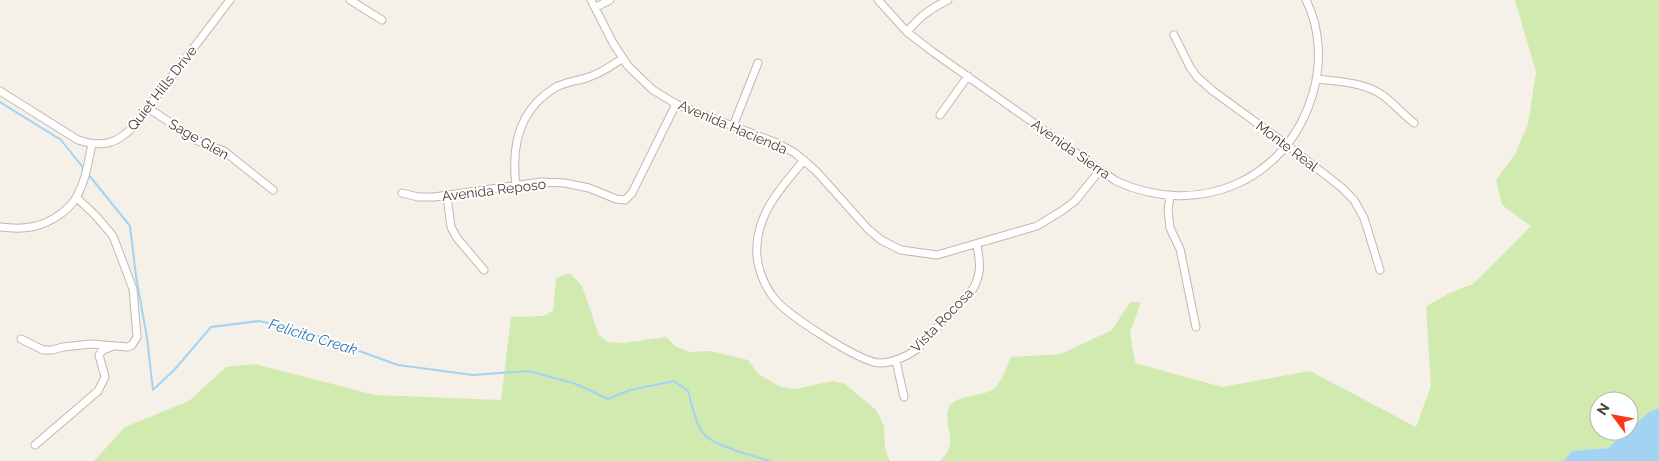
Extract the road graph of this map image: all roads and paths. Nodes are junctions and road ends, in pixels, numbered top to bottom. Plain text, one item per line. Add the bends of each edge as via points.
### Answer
1 (230, 0) edge
2 (350, 0) edge
3 (592, 0) edge
4 (610, 0) edge
5 (878, 0) edge
6 (948, 0) edge
7 (1306, 0) edge
8 (596, 7) junction
9 (382, 20) dead end
10 (907, 32) junction
11 (1174, 35) dead end
12 (623, 58) junction
13 (758, 63) dead end
14 (968, 76) junction
15 (1317, 79) junction
16 (0, 91) edge
17 (676, 104) junction
18 (148, 108) junction
19 (940, 115) dead end
20 (1414, 123) dead end
21 (733, 126) junction
22 (92, 144) junction
23 (1287, 145) junction
24 (804, 160) junction
25 (1100, 170) junction
26 (516, 185) junction
27 (273, 190) dead end
28 (402, 194) dead end
29 (446, 196) junction
30 (1170, 196) junction
31 (77, 198) junction
32 (0, 227) edge
33 (977, 245) junction
34 (484, 270) dead end
35 (1380, 270) dead end
36 (1196, 327) dead end
37 (21, 339) dead end
38 (114, 346) junction
39 (896, 361) junction
40 (904, 397) dead end
41 (35, 445) dead end

1 - 18 street, Quiet Hills Drive
2 - 9 street
3 - 8 street, Avenida Hacienda
4 - 8 street
5 - 10 street, Avenida Sierra
6 - 10 street via 918,18
7 - 15 street, Avenida Sierra via 1319,46
8 - 12 street, Avenida Hacienda
10 - 14 street, Avenida Sierra
11 - 23 street, Monte Real via 1197,76
12 - 17 street, Avenida Hacienda via 653,90
12 - 26 street via 600,73 555,88 526,116 516,141
13 - 21 street
14 - 19 street
14 - 25 street, Avenida Sierra
15 - 20 street via 1360,85 1378,92
15 - 23 street, Avenida Sierra via 1308,113
16 - 22 street via 78,140
17 - 21 street, Avenida Hacienda
17 - 26 street, Avenida Reposo via 632,193 625,200 565,183
18 - 22 street, Quiet Hills Drive via 126,135 108,144
18 - 27 street, Sage Glen via 198,141 224,151
21 - 24 street, Avenida Hacienda via 777,143
22 - 31 street
23 - 30 street, Avenida Sierra via 1263,168 1237,184 1203,194
23 - 35 street, Monte Real via 1354,200 1364,218
24 - 33 street, Avenida Hacienda via 881,240 902,250 928,255
24 - 39 street, Vista Rocosa via 765,211 758,230 756,247 762,277 774,298 790,314 821,334 865,360 880,363
25 - 30 street, Avenida Sierra via 1134,189
25 - 33 street, Avenida Hacienda via 1074,201 1037,226
26 - 29 street, Avenida Reposo
28 - 29 street, Avenida Reposo
29 - 34 street via 451,227
30 - 36 street via 1170,228 1180,249
31 - 32 street via 52,220 38,226
31 - 38 street via 113,236 133,289 137,336 128,347
33 - 39 street, Vista Rocosa via 981,265 973,289 918,349
37 - 38 street via 43,350 90,344
38 - 41 street via 99,355 105,377 98,391
39 - 40 street

